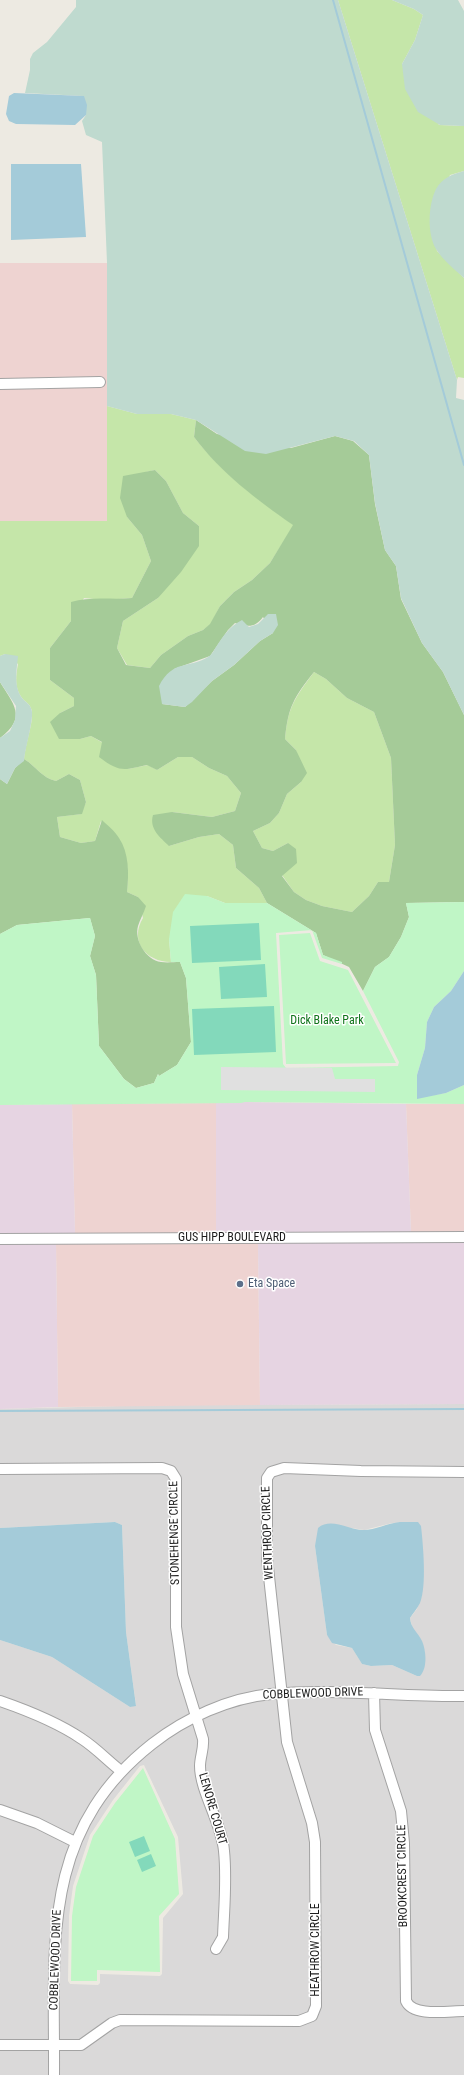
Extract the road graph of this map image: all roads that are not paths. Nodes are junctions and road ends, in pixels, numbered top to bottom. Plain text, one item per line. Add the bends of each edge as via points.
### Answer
1 (100, 382) dead end
2 (0, 384) edge
3 (464, 1238) edge
4 (0, 1239) edge
5 (0, 1469) edge
6 (464, 1472) edge
7 (374, 1692) junction
8 (282, 1693) junction
9 (464, 1696) edge
10 (0, 1701) edge
11 (196, 1716) junction
12 (121, 1771) junction
13 (0, 1810) edge
14 (75, 1842) junction
15 (216, 1949) dead end
16 (464, 2011) edge
17 (0, 2045) edge
18 (54, 2045) junction
19 (54, 2075) edge

1 - 2 street
3 - 4 street, GUS HIPP BOULEVARD
5 - 11 street, STONEHENGE CIRCLE via 162,1468 171,1471 176,1479 176,1627 183,1674
6 - 8 street, WENTHROP CIRCLE via 284,1468 271,1472 266,1485 267,1558
7 - 8 street, COBBLEWOOD DRIVE
7 - 9 street, COBBLEWOOD DRIVE
7 - 16 street, BROOKCREST CIRCLE via 375,1730 401,1810 404,1844 406,2000 410,2007 420,2011
8 - 11 street, COBBLEWOOD DRIVE via 245,1699
8 - 18 street, HEATHROW CIRCLE via 290,1755 312,1823 315,1842 316,2006 312,2016 299,2022 120,2020 81,2045
10 - 12 street via 61,1726
11 - 12 street, COBBLEWOOD DRIVE via 168,1731
11 - 15 street, LENORE COURT via 203,1739 204,1750 200,1766 203,1781 225,1852 223,1937
12 - 14 street, COBBLEWOOD DRIVE via 87,1817
13 - 14 street via 37,1822
14 - 18 street, COBBLEWOOD DRIVE via 57,1911
17 - 18 street, HEATHROW CIRCLE
18 - 19 street, COBBLEWOOD DRIVE

